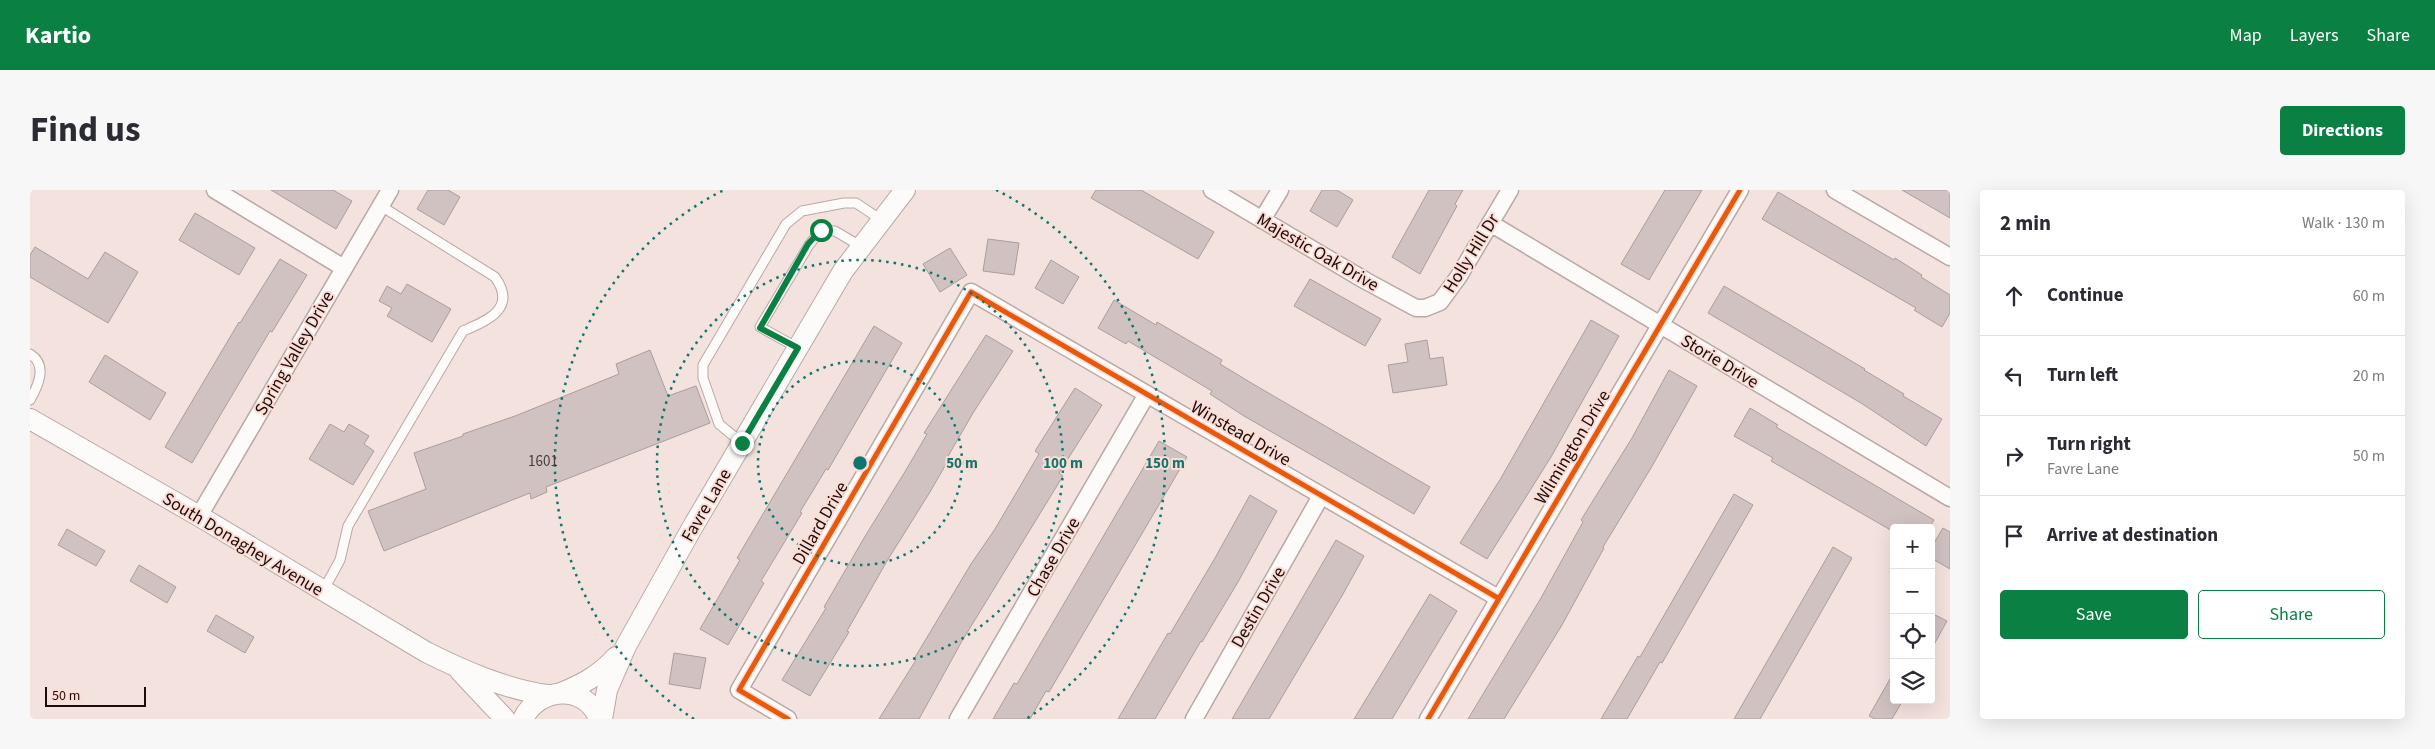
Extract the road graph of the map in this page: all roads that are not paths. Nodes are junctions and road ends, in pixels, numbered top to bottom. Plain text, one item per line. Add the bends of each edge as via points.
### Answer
1 (215, 190) edge
2 (390, 190) edge
3 (905, 190) edge
4 (1212, 190) edge
5 (1280, 190) edge
6 (1510, 190) edge
7 (1740, 190) edge
8 (1835, 190) edge
9 (381, 206) junction
10 (1262, 220) junction
11 (883, 221) junction
12 (1490, 223) junction
13 (862, 247) junction
14 (1950, 257) edge
15 (344, 268) junction
16 (971, 292) joint
17 (1425, 308) joint
18 (1660, 325) junction
19 (798, 348) junction
20 (30, 354) edge
21 (1147, 394) junction
22 (30, 400) edge
23 (30, 418) edge
24 (742, 443) junction
25 (1321, 496) junction
26 (1950, 498) edge
27 (199, 516) junction
28 (323, 591) junction
29 (1498, 598) junction
30 (626, 646) junction
31 (457, 668) junction
32 (554, 694) junction
33 (505, 719) edge
34 (523, 719) edge
35 (600, 719) edge
36 (788, 719) edge
37 (958, 719) edge
38 (1194, 719) edge
39 (1428, 719) edge

1 - 15 street
2 - 9 street, Spring Valley Drive
3 - 11 street, Favre Lane
4 - 10 street, Majestic Oak Drive
5 - 10 street
6 - 12 street, Holly Hill Dr
7 - 18 street, Wilmington Drive
8 - 14 street
9 - 15 street, Spring Valley Drive
9 - 28 lane via 495,277 504,297 499,310 491,317 462,331 348,526 340,560
10 - 17 street, Majestic Oak Drive via 1366,282 1416,308
11 - 13 street, Favre Lane
11 - 24 lane via 856,203 844,203 802,211 786,224 703,365 703,378 719,424
12 - 17 street, Holly Hill Dr via 1440,302
12 - 18 street, Storie Drive
13 - 19 street, Favre Lane via 843,271
13 - 19 lane via 835,232 821,230 808,244 760,328
15 - 27 street, Spring Valley Drive
16 - 21 street, Winstead Drive
16 - 36 street, Dillard Drive via 739,690
18 - 26 street, Storie Drive
18 - 29 street, Wilmington Drive
19 - 24 street, Favre Lane
20 - 22 lane via 36,358 41,370
21 - 25 street, Winstead Drive
21 - 37 street, Chase Drive
23 - 27 street, South Donaghey Avenue
24 - 30 street, Favre Lane
25 - 29 street, Winstead Drive
25 - 38 street, Destin Drive
27 - 28 street, South Donaghey Avenue
28 - 31 street, South Donaghey Avenue
29 - 39 street, Wilmington Drive
30 - 32 street, Favre Lane via 602,672 578,686
30 - 35 street, Favre Lane via 607,690
31 - 32 street, South Donaghey Avenue via 525,692
31 - 33 street, South Donaghey Avenue
32 - 34 street, Favre Lane via 536,701
32 - 35 street, South Donaghey Avenue via 583,699

